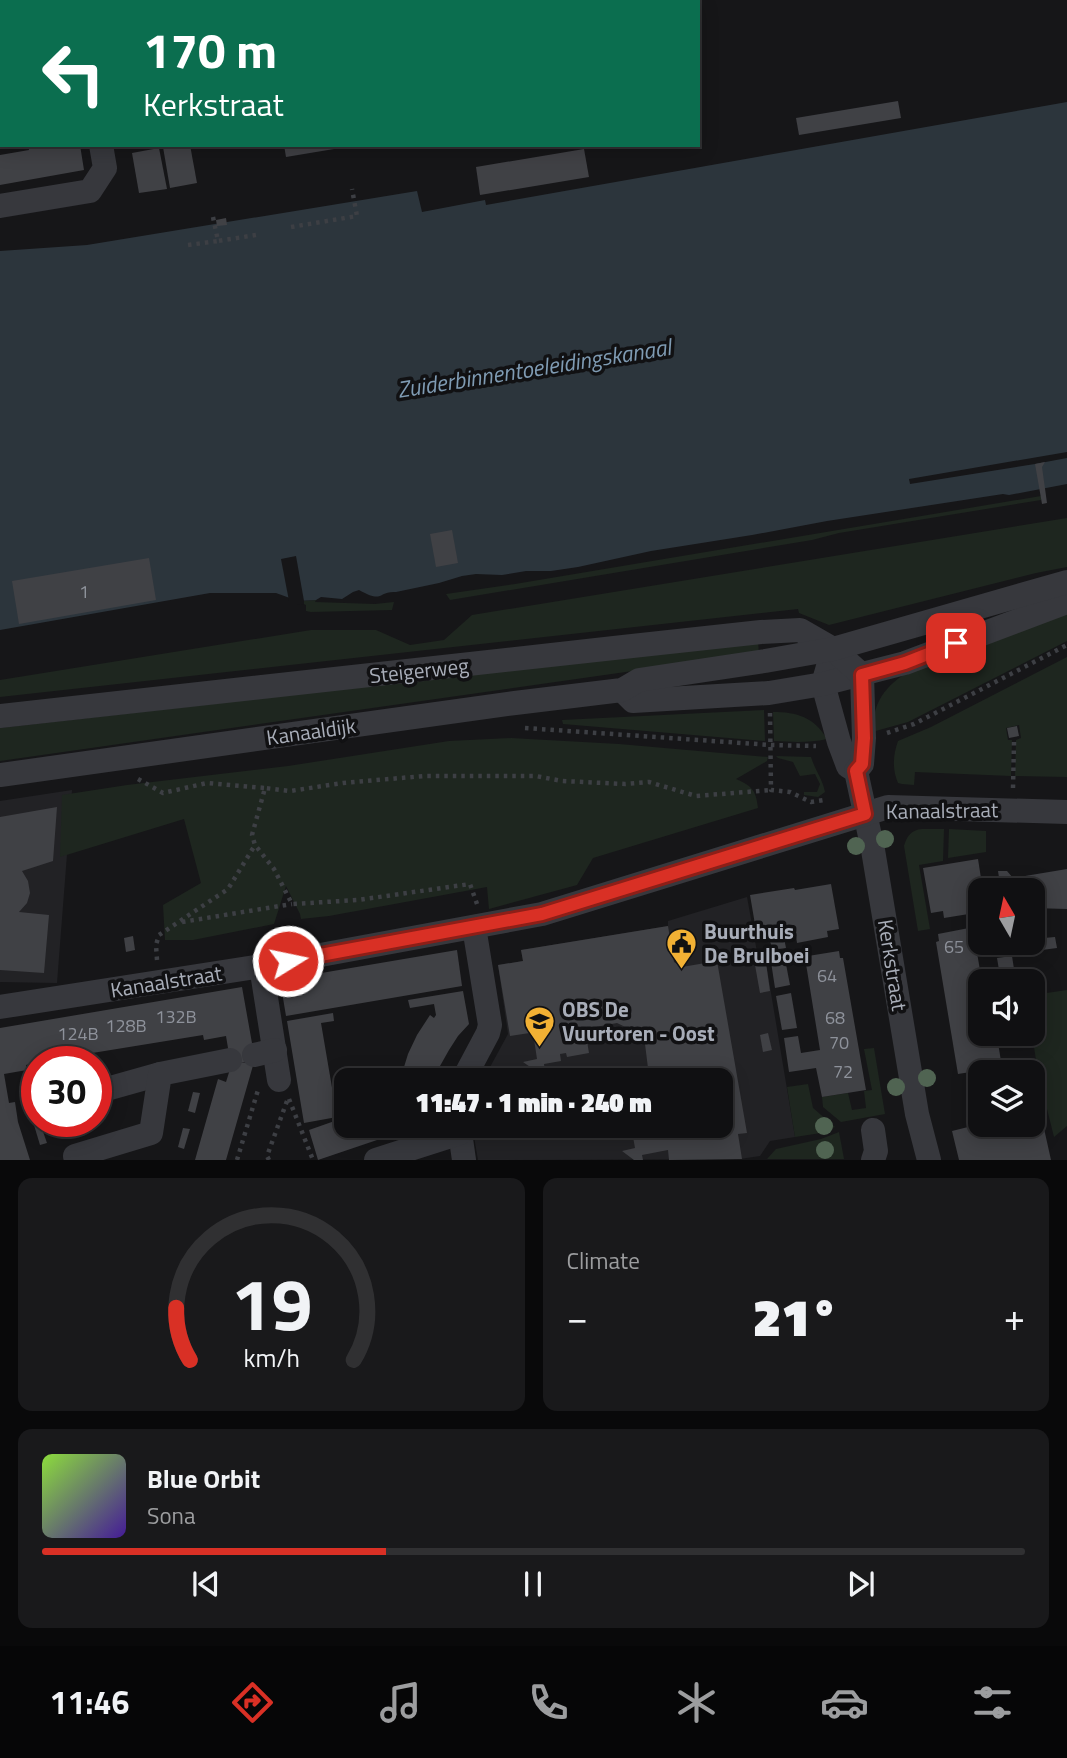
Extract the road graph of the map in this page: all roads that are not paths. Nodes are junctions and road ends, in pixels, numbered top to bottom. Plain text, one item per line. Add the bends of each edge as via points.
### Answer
1 (101, 147) edge
2 (0, 206) edge
3 (1067, 582) edge
4 (1067, 602) edge
5 (833, 649) junction
6 (862, 675) junction
7 (823, 684) junction
8 (622, 690) junction
9 (0, 716) edge
10 (856, 771) junction
11 (0, 775) edge
12 (1067, 812) edge
13 (865, 814) junction
14 (479, 926) junction
15 (261, 966) junction
16 (0, 1007) edge
17 (253, 1055) junction
18 (469, 1068) edge
19 (160, 1074) junction
20 (112, 1088) edge
21 (284, 1089) road end
22 (873, 1130) dead end
23 (435, 1138) edge
24 (460, 1138) edge
25 (75, 1156) dead end
26 (376, 1160) edge
27 (464, 1160) edge
28 (873, 1160) edge
29 (929, 1160) edge

1 - 2 street via 105,168 90,191
3 - 5 street, Kanaaldijk
4 - 6 street, Kanaaldijk
5 - 6 street
5 - 7 street
5 - 8 street, Kanaaldijk via 639,680
5 - 9 street, Steigerweg via 800,630 761,632
6 - 7 street, Kanaaldijk
6 - 10 street, Kerkstraat via 864,738 862,764
7 - 8 street, Kanaaldijk via 769,693 633,701
7 - 10 street, Kerkstraat via 848,766
8 - 11 street, Kanaaldijk
10 - 13 street, Kerkstraat
12 - 13 street, Kanaalstraat via 888,807
13 - 14 street, Kanaalstraat via 542,914
13 - 29 street, Kerkstraat
14 - 15 street, Kanaalstraat
14 - 18 street via 490,1025
15 - 16 street, Kanaalstraat
15 - 17 street
17 - 19 street
17 - 21 street
19 - 20 street
19 - 25 street via 151,1133
22 - 28 street via 877,1151
23 - 26 street
24 - 27 street

